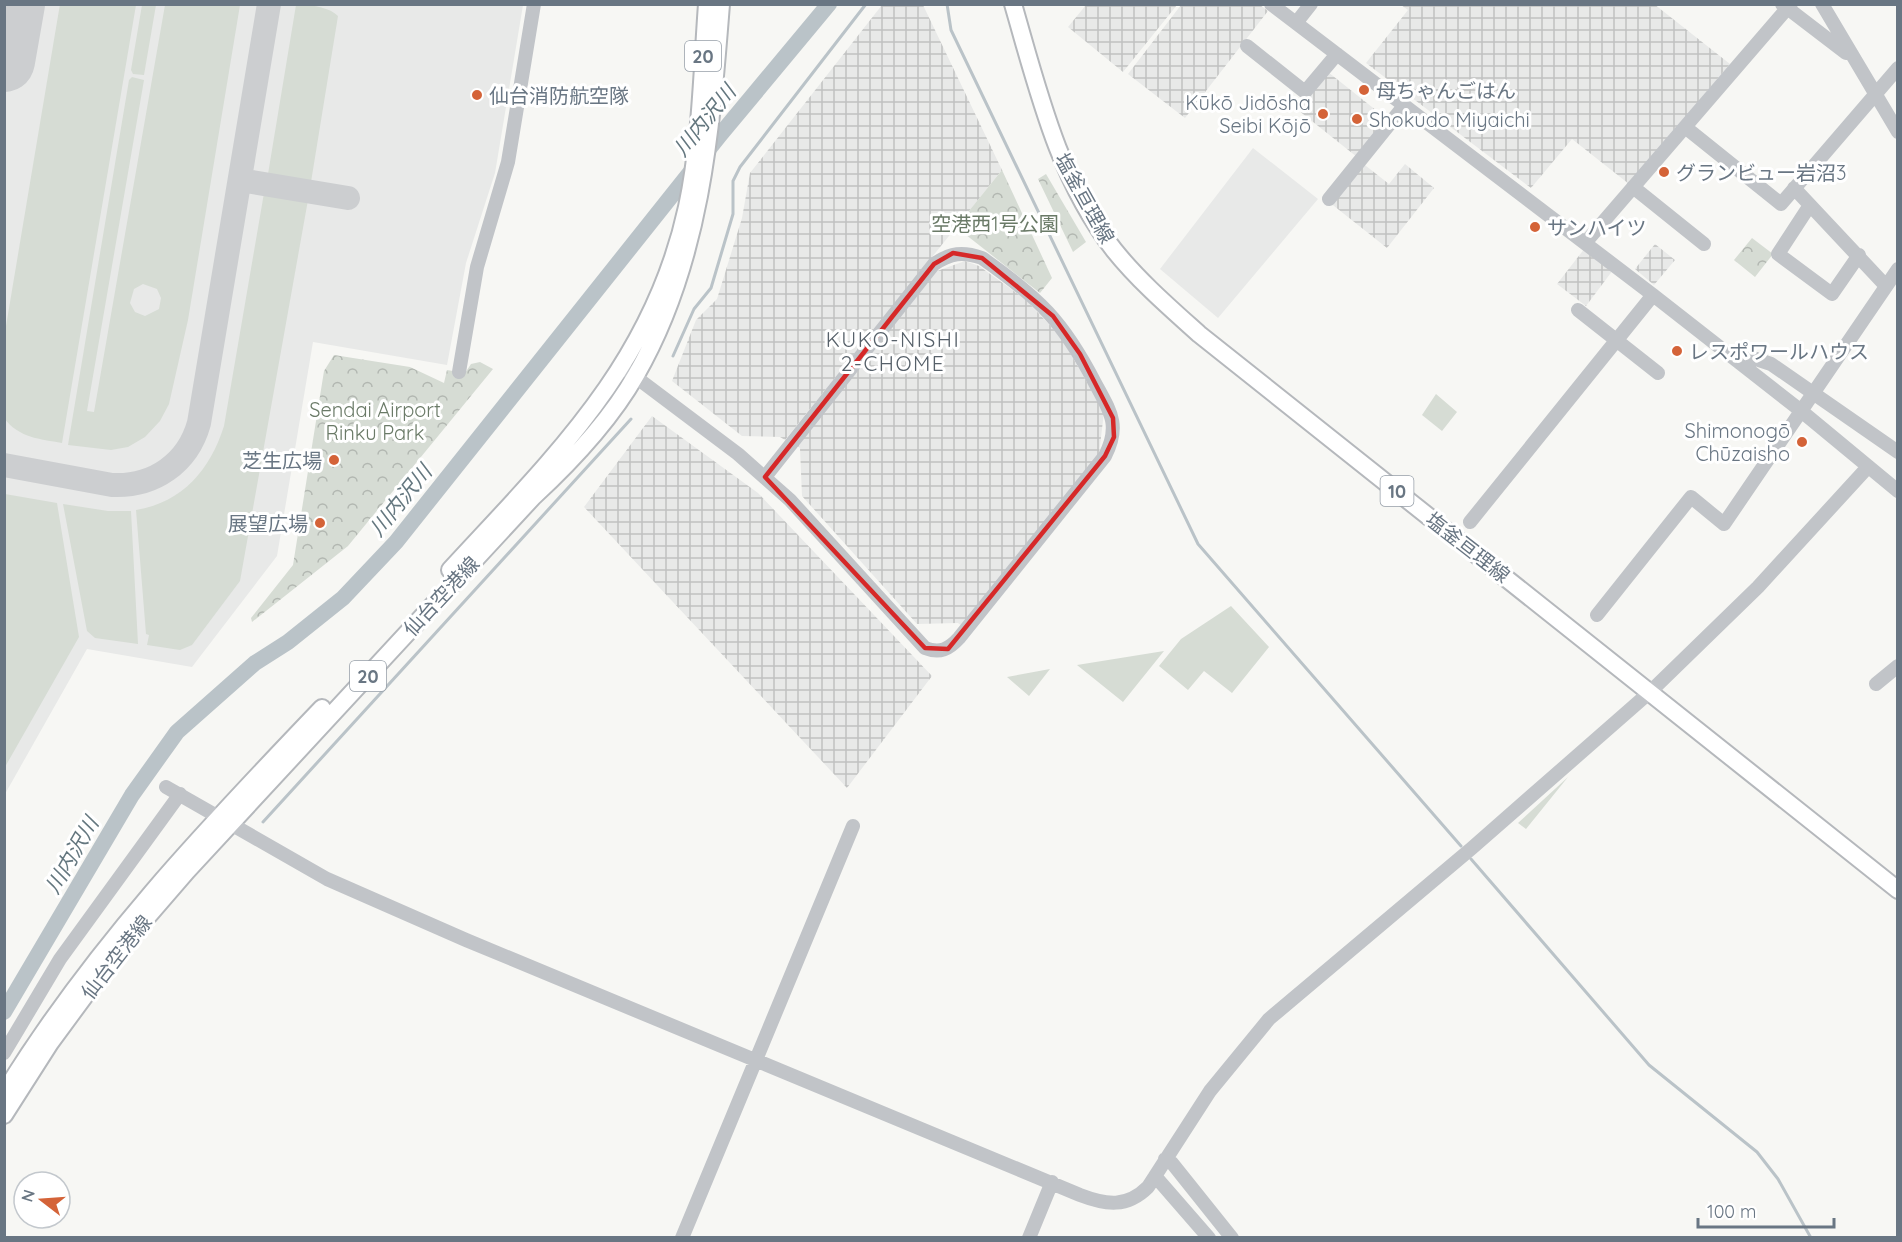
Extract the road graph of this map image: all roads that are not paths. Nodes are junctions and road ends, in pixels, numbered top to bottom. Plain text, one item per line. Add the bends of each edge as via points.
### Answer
1 (534, 4) edge
2 (707, 4) edge
3 (721, 4) edge
4 (1013, 4) edge
5 (1271, 4) edge
6 (1311, 4) edge
7 (1822, 4) edge
8 (1787, 6) edge
9 (1296, 23) junction
10 (1247, 46) dead end
11 (1337, 54) junction
12 (1850, 56) junction
13 (1898, 68) edge
14 (1874, 95) junction
15 (1404, 106) junction
16 (1685, 127) junction
17 (1898, 132) edge
18 (1633, 187) junction
19 (1794, 188) junction
20 (1329, 199) dead end
21 (1810, 205) junction
22 (1585, 243) junction
23 (1704, 244) dead end
24 (1859, 255) junction
25 (1898, 269) edge
26 (1885, 285) junction
27 (1653, 295) junction
28 (1578, 310) dead end
29 (1617, 340) junction
30 (1740, 363) junction
31 (629, 371) junction
32 (459, 372) dead end
33 (1658, 373) dead end
34 (1813, 392) junction
35 (1800, 410) junction
36 (1898, 452) edge
37 (1867, 468) junction
38 (765, 477) junction
39 (1898, 491) edge
40 (1470, 522) dead end
41 (1598, 615) dead end
42 (1898, 666) edge
43 (1876, 684) dead end
44 (1650, 692) junction
45 (166, 787) dead end
46 (180, 794) junction
47 (225, 819) junction
48 (853, 826) dead end
49 (1898, 890) edge
50 (4, 1053) edge
51 (755, 1061) junction
52 (4, 1093) edge
53 (4, 1115) edge
54 (1165, 1159) junction
55 (1155, 1176) junction
56 (1052, 1182) junction
57 (682, 1238) edge
58 (1029, 1238) edge
59 (1209, 1238) edge
60 (1232, 1238) edge

1 - 32 street via 508,162 477,267
2 - 31 main road, 仙台空港線 / 20 via 692,181 678,237
3 - 31 main road, 仙台空港線 / 20 via 714,93 696,219 655,338
4 - 44 main road, 塩釜亘理線 / 10 via 1060,155 1100,231 1135,274 1199,334
5 - 9 street
6 - 9 street
7 - 12 street
8 - 12 street
8 - 16 street
9 - 11 street
10 - 11 street via 1305,92
11 - 15 street
12 - 14 street
13 - 14 street
14 - 17 street
14 - 19 street
15 - 20 street
15 - 22 street
16 - 18 street
16 - 19 street via 1781,204
18 - 22 street
18 - 23 street
19 - 21 street
21 - 24 street
21 - 24 street via 1778,254 1833,294
22 - 27 street
24 - 26 street
25 - 26 street
26 - 34 street
27 - 29 street
27 - 30 street
28 - 29 street
29 - 33 street
29 - 40 street
30 - 34 street via 1753,358 1771,364
30 - 35 street
31 - 38 street
31 - 47 main road, 仙台空港線 / 20 via 598,429 565,467
34 - 35 street
34 - 36 street
35 - 37 street
35 - 41 street via 1724,524 1691,497
37 - 39 street
37 - 44 street via 1758,587
38 - 38 street via 925,648 938,651 948,649 959,638 1105,456 1115,426 1080,354 1053,316 982,258 953,253 934,264
42 - 43 street
44 - 49 main road, 塩釜亘理線 / 10
44 - 54 street via 1269,1019 1210,1091
45 - 46 street
46 - 47 street
46 - 50 street via 60,959
47 - 51 street via 327,879
47 - 52 main road, 仙台空港線 / 20 via 132,914 49,1023
47 - 53 main road, 仙台空港線 / 20 via 117,952 50,1043
48 - 51 street
51 - 56 street
51 - 57 street
54 - 55 street
54 - 60 street
55 - 56 street via 1139,1196 1115,1204 1097,1202
55 - 59 street
56 - 58 street

